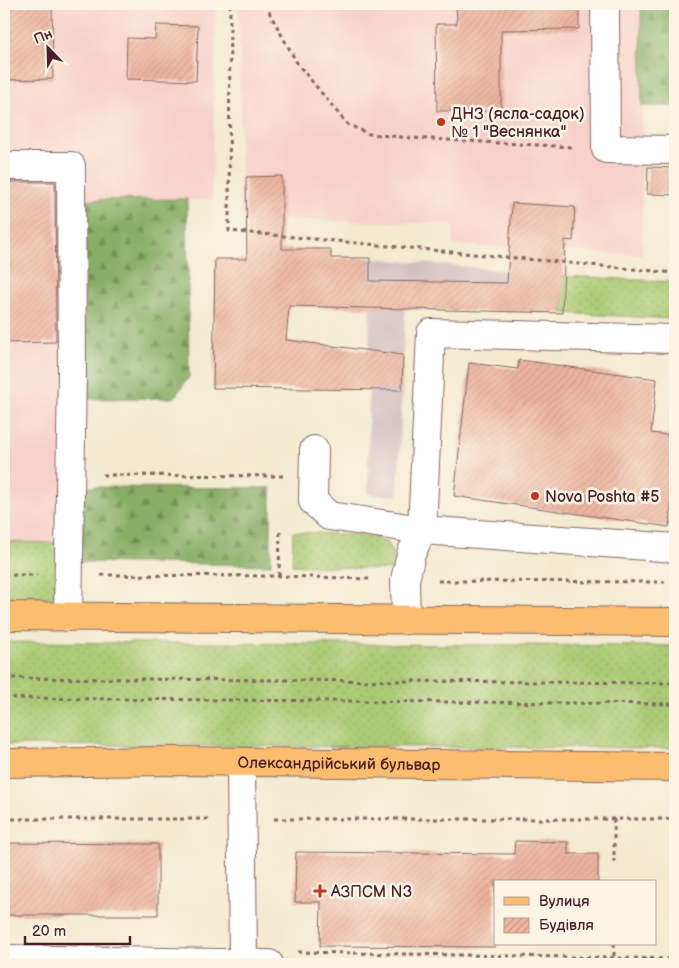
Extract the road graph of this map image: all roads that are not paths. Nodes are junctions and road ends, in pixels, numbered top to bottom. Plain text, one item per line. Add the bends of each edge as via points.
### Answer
1 (605, 4) edge
2 (675, 150) edge
3 (4, 166) edge
4 (675, 339) edge
5 (314, 463) road end
6 (422, 530) junction
7 (675, 548) edge
8 (4, 616) edge
9 (68, 617) junction
10 (406, 620) junction
11 (675, 622) edge
12 (241, 762) junction
13 (4, 763) edge
14 (675, 767) edge
15 (12, 961) edge
16 (243, 964) edge
17 (270, 964) edge

1 - 2 lane via 606,149
3 - 9 lane via 71,166
4 - 6 lane via 431,334
5 - 6 lane via 314,501 329,516
6 - 7 lane
6 - 10 lane via 411,554 405,580
8 - 9 main road
9 - 10 main road
10 - 11 main road
12 - 13 main road, Олександрійський бульвар
12 - 14 main road, Олександрійський бульвар
12 - 16 lane
15 - 16 lane
16 - 17 lane

